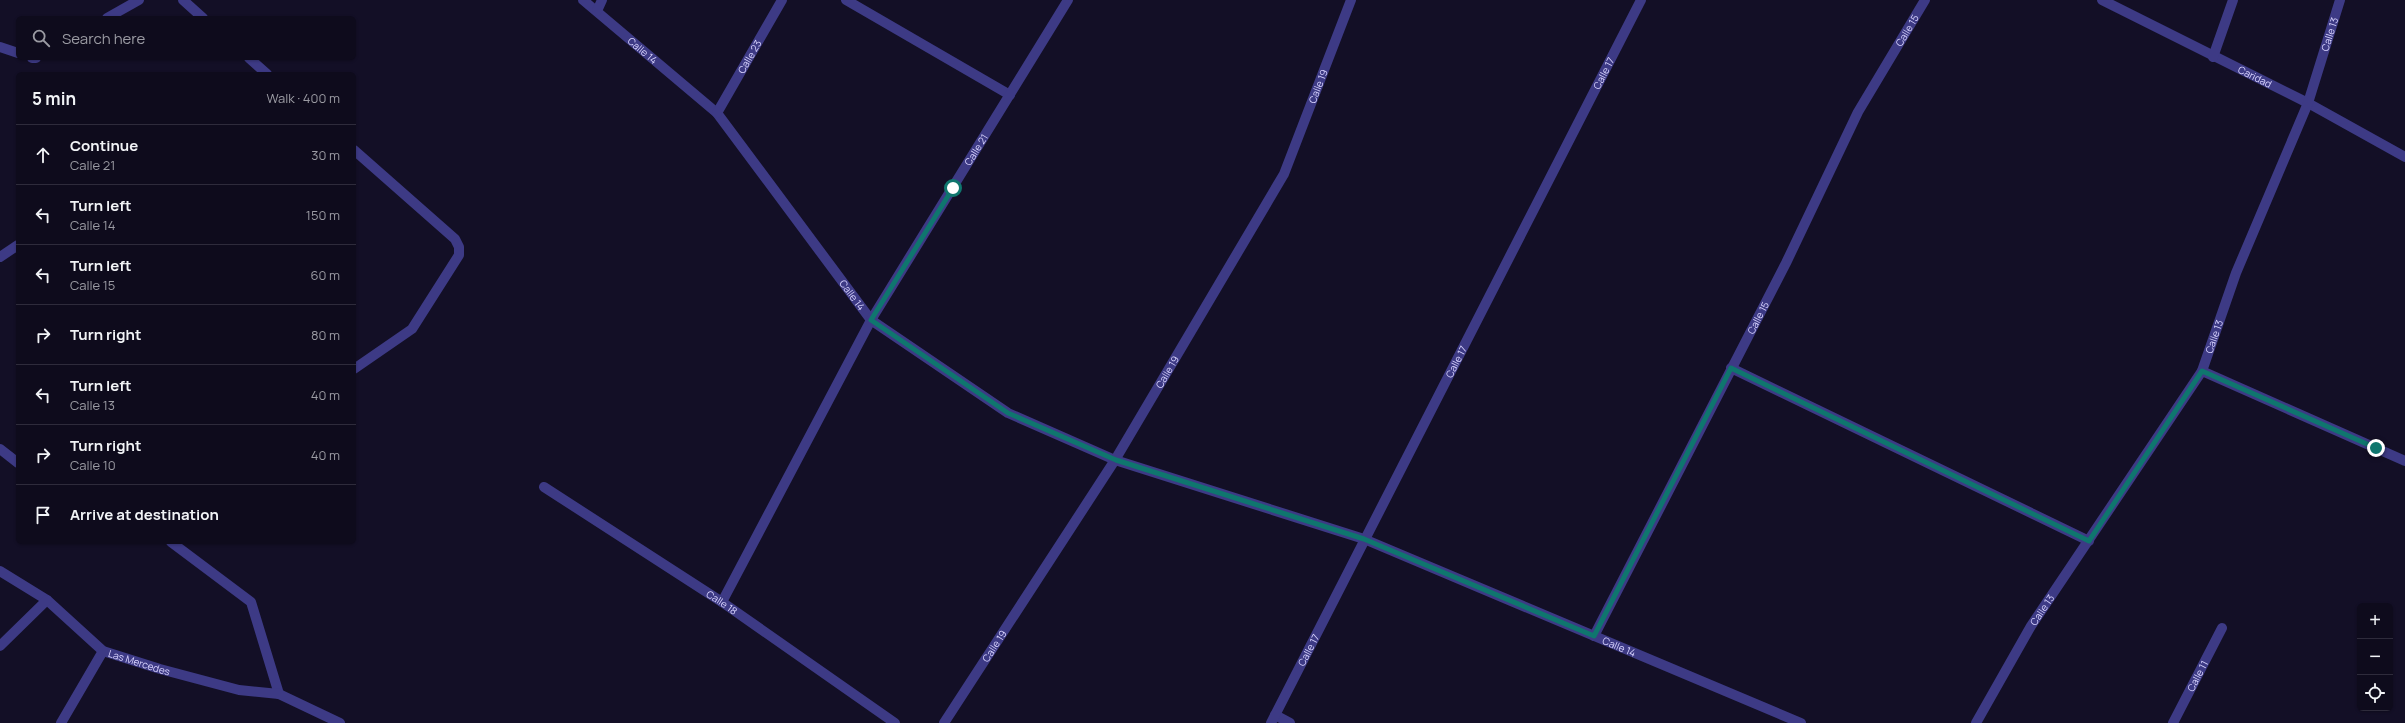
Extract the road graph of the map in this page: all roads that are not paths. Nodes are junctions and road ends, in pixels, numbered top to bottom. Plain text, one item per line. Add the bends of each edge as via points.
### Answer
1 (139, 0) edge
2 (183, 0) edge
3 (583, 0) edge
4 (602, 0) edge
5 (782, 0) edge
6 (846, 0) edge
7 (1068, 0) edge
8 (1351, 0) edge
9 (1641, 0) edge
10 (1925, 0) edge
11 (2102, 0) edge
12 (2233, 0) edge
13 (2340, 0) edge
14 (597, 12) junction
15 (111, 16) edge
16 (201, 16) edge
17 (0, 47) edge
18 (16, 52) edge
19 (2213, 57) junction
20 (251, 60) edge
21 (265, 72) edge
22 (1010, 95) junction
23 (2308, 103) junction
24 (717, 113) junction
25 (356, 152) edge
26 (2405, 157) edge
27 (16, 246) edge
28 (0, 257) edge
29 (871, 320) junction
30 (356, 368) edge
31 (1731, 368) junction
32 (2202, 371) junction
33 (0, 449) edge
34 (1116, 460) junction
35 (2405, 461) edge
36 (16, 462) edge
37 (544, 487) dead end
38 (1364, 539) junction
39 (2089, 541) junction
40 (175, 544) edge
41 (0, 571) edge
42 (48, 600) junction
43 (722, 602) junction
44 (2222, 628) dead end
45 (1594, 636) junction
46 (0, 646) edge
47 (103, 651) junction
48 (279, 694) junction
49 (1273, 719) edge
50 (61, 723) edge
51 (340, 723) edge
52 (896, 723) edge
53 (944, 723) edge
54 (1290, 723) edge
55 (1801, 723) edge
56 (1976, 723) edge
57 (2173, 723) edge

1 - 15 street
2 - 16 street
3 - 14 street, Calle 14
4 - 14 street
5 - 24 street, Calle 23
6 - 22 street
7 - 22 street, Calle 21
8 - 34 street, Calle 19 via 1284,174
9 - 38 street, Calle 17
10 - 31 street, Calle 15 via 1858,112 1786,263
11 - 19 street, Caridad
12 - 19 street
13 - 23 street, Calle 13
14 - 24 street, Calle 14
17 - 18 street
19 - 23 street, Caridad
20 - 21 street
22 - 29 street, Calle 21
23 - 26 street, Caridad
23 - 32 street, Calle 13 via 2236,273
24 - 29 street, Calle 14
25 - 30 street via 455,239 459,247 459,255 412,329
27 - 28 street
29 - 34 street, Calle 14 via 1008,413
29 - 43 street, Calle 21
31 - 39 street
31 - 45 street, Calle 15
32 - 35 street
32 - 39 street, Calle 13
33 - 36 street
34 - 38 street, Calle 14
34 - 53 street, Calle 19
37 - 43 street, Calle 18
38 - 45 street, Calle 14
38 - 49 street, Calle 17
39 - 56 street, Calle 13 via 2031,626
40 - 48 street via 251,602
41 - 42 street, Las Mercedes
42 - 46 street
42 - 47 street, Las Mercedes
43 - 52 street, Calle 18
44 - 57 street, Calle 11
45 - 55 street, Calle 14
47 - 48 street, Las Mercedes via 239,690
47 - 50 street
48 - 51 street, Las Mercedes
49 - 54 street

